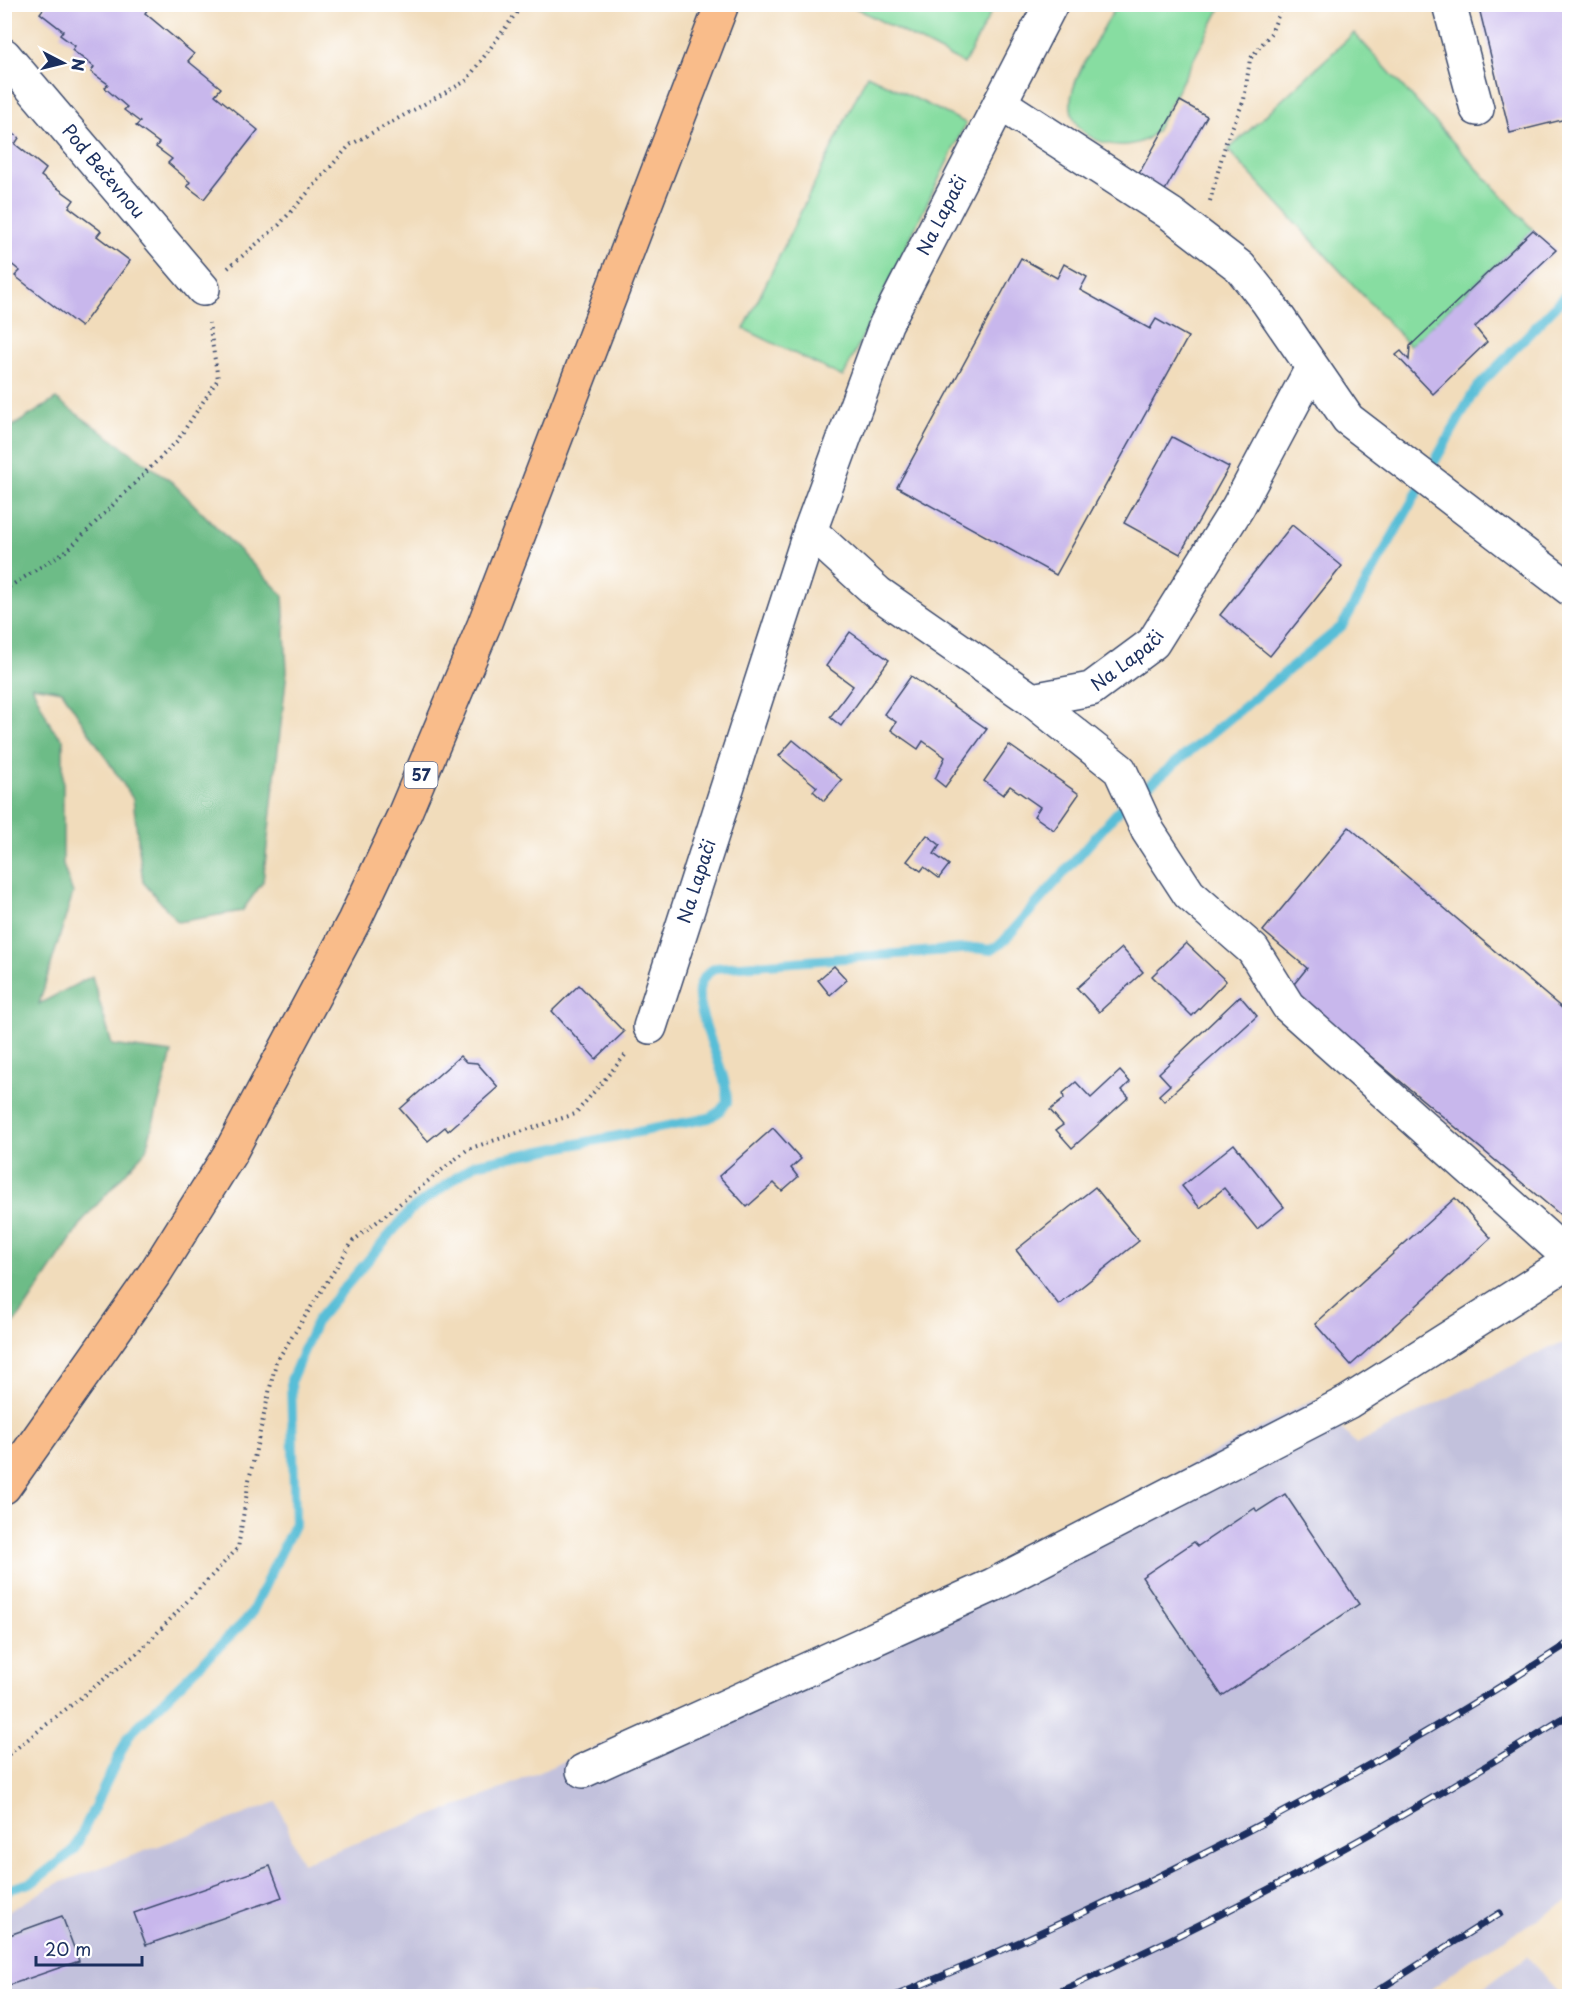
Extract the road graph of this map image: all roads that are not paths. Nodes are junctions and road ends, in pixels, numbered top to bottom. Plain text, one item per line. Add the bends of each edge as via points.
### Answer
1 (722, 4) edge
2 (1051, 4) edge
3 (1449, 4) edge
4 (4, 55) edge
5 (1000, 103) junction
6 (1477, 110) dead end
7 (203, 289) road end
8 (1312, 368) junction
9 (810, 531) junction
10 (1569, 589) edge
11 (1032, 700) junction
12 (650, 1027) road end
13 (1569, 1259) edge
14 (4, 1487) edge
15 (584, 1771) dead end

1 - 14 main road, 57 via 484,624 404,815 354,921 229,1155 154,1274
2 - 5 street, Na Lapači
3 - 6 street
4 - 7 street, Pod Bečevnou
5 - 8 street via 1171,214 1240,267
5 - 9 street, Na Lapači via 886,324
8 - 10 street via 1348,419
8 - 11 street, Na Lapači via 1238,507 1153,643 1091,689
9 - 11 street via 879,593
9 - 12 street, Na Lapači
11 - 13 street via 1120,770 1143,821 1189,894 1253,950 1288,1006
13 - 15 street via 1348,1402 993,1585

